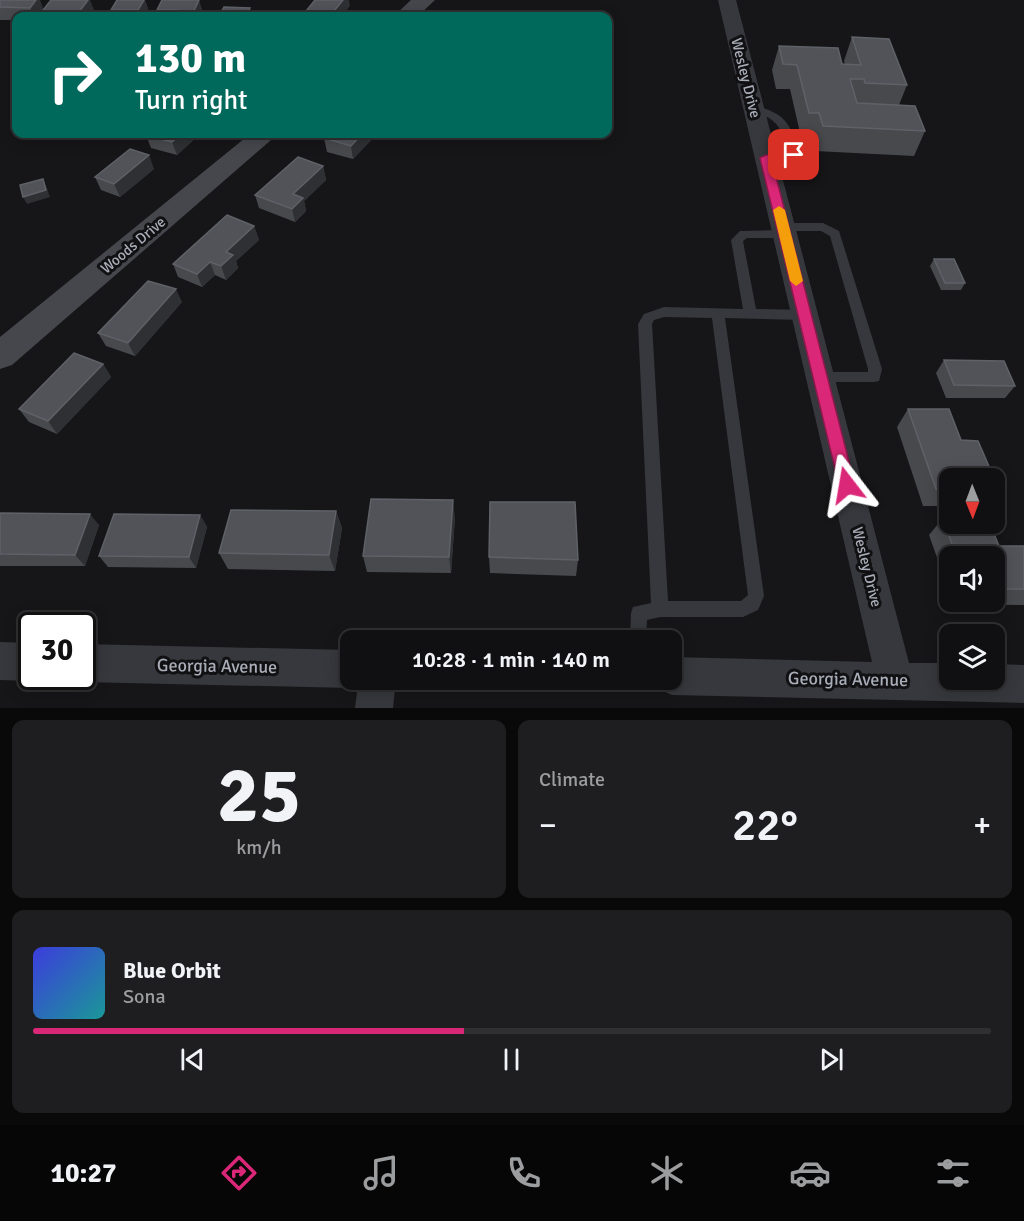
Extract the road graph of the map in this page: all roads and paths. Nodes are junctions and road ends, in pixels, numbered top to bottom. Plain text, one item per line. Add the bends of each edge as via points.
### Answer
1 (424, 0) edge
2 (727, 0) edge
3 (410, 12) edge
4 (260, 138) edge
5 (784, 230) junction
6 (718, 313) junction
7 (750, 314) junction
8 (805, 315) junction
9 (0, 356) edge
10 (820, 377) junction
11 (660, 609) junction
12 (638, 630) edge
13 (0, 661) edge
14 (18, 662) edge
15 (96, 663) edge
16 (340, 669) edge
17 (682, 676) edge
18 (895, 680) junction
19 (1024, 684) edge
20 (376, 690) edge
21 (374, 708) edge

1 - 3 street
2 - 5 street, Wesley Drive
4 - 9 street, Woods Drive
5 - 7 lane via 744,234 737,240
5 - 8 street, Wesley Drive
5 - 10 lane via 823,226 836,234 875,369 874,377
6 - 7 lane
6 - 11 lane via 664,312 649,317 645,324
6 - 11 lane via 756,596 743,609
7 - 8 lane
8 - 10 street, Wesley Drive
10 - 18 street, Wesley Drive
11 - 12 lane via 639,613
13 - 14 street
15 - 16 street, Georgia Avenue
17 - 18 street, Georgia Avenue
18 - 19 street, Georgia Avenue
20 - 21 street

